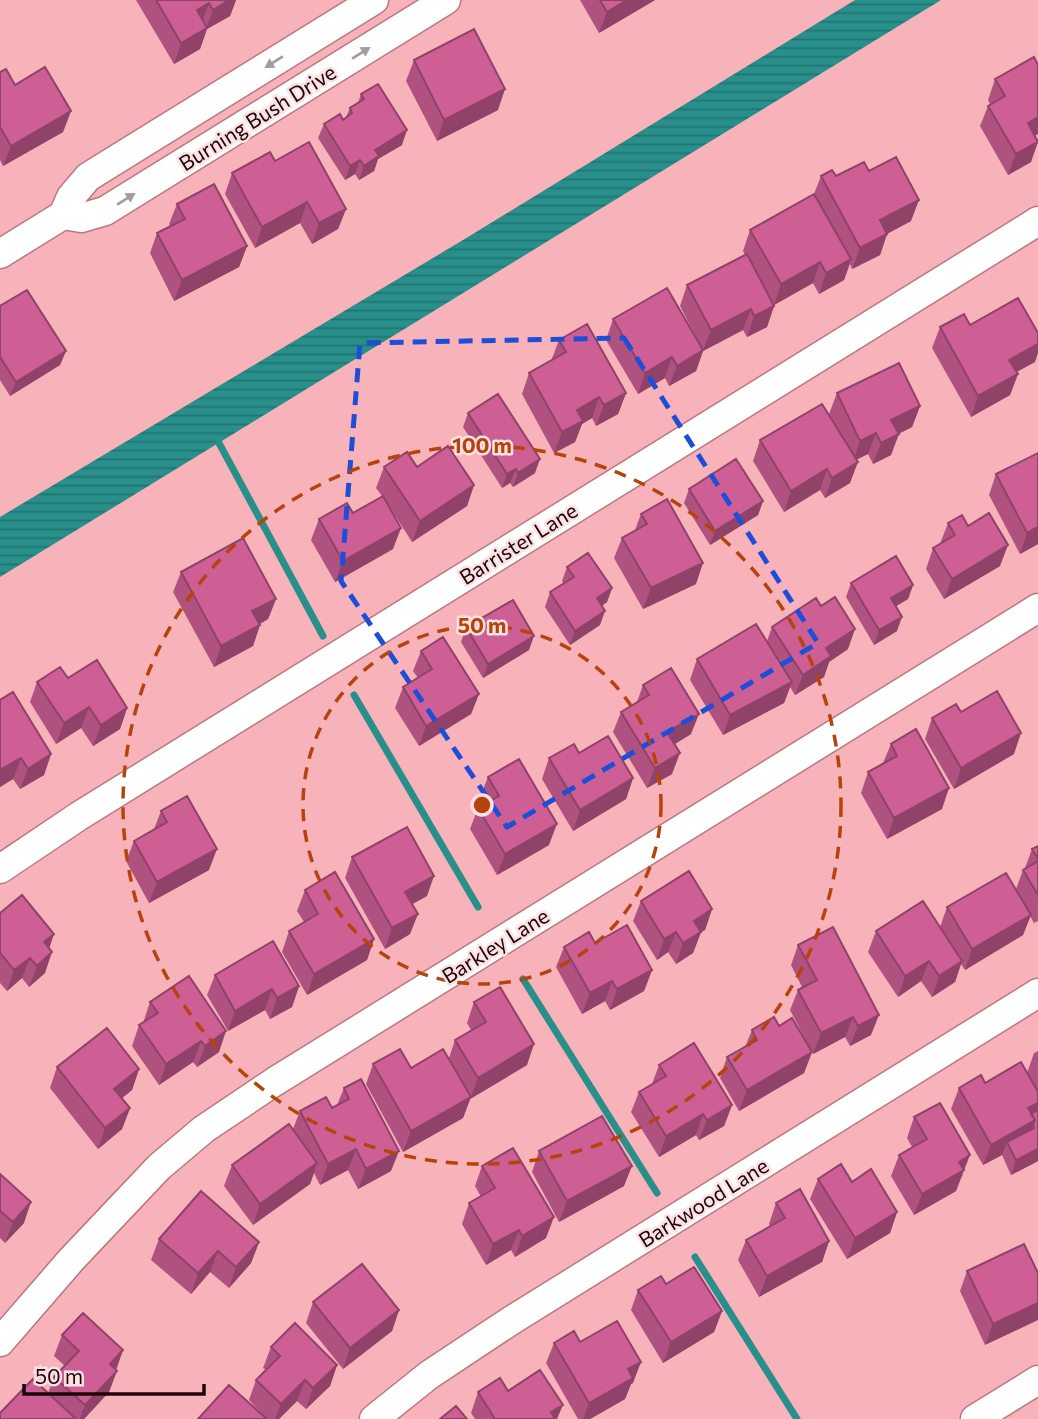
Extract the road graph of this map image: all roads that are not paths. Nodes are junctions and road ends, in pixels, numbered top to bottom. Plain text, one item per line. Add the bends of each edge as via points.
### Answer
1 (374, 0) edge
2 (446, 0) edge
3 (63, 215) junction
4 (1038, 221) edge
5 (0, 254) edge
6 (1038, 608) edge
7 (0, 869) edge
8 (1038, 993) edge
9 (0, 1342) edge
10 (1038, 1380) edge
11 (374, 1419) edge
12 (975, 1419) edge

1 -> 3 street, Burning Bush Drive via 88,177
3 -> 2 street, Burning Bush Drive via 81,218 106,211
3 - 5 street, Burning Bush Drive
4 - 7 street, Barrister Lane via 91,808
6 - 9 street, Barkley Lane via 204,1129 130,1197
8 - 11 street, Barkwood Lane via 512,1320 429,1375
10 - 12 street

